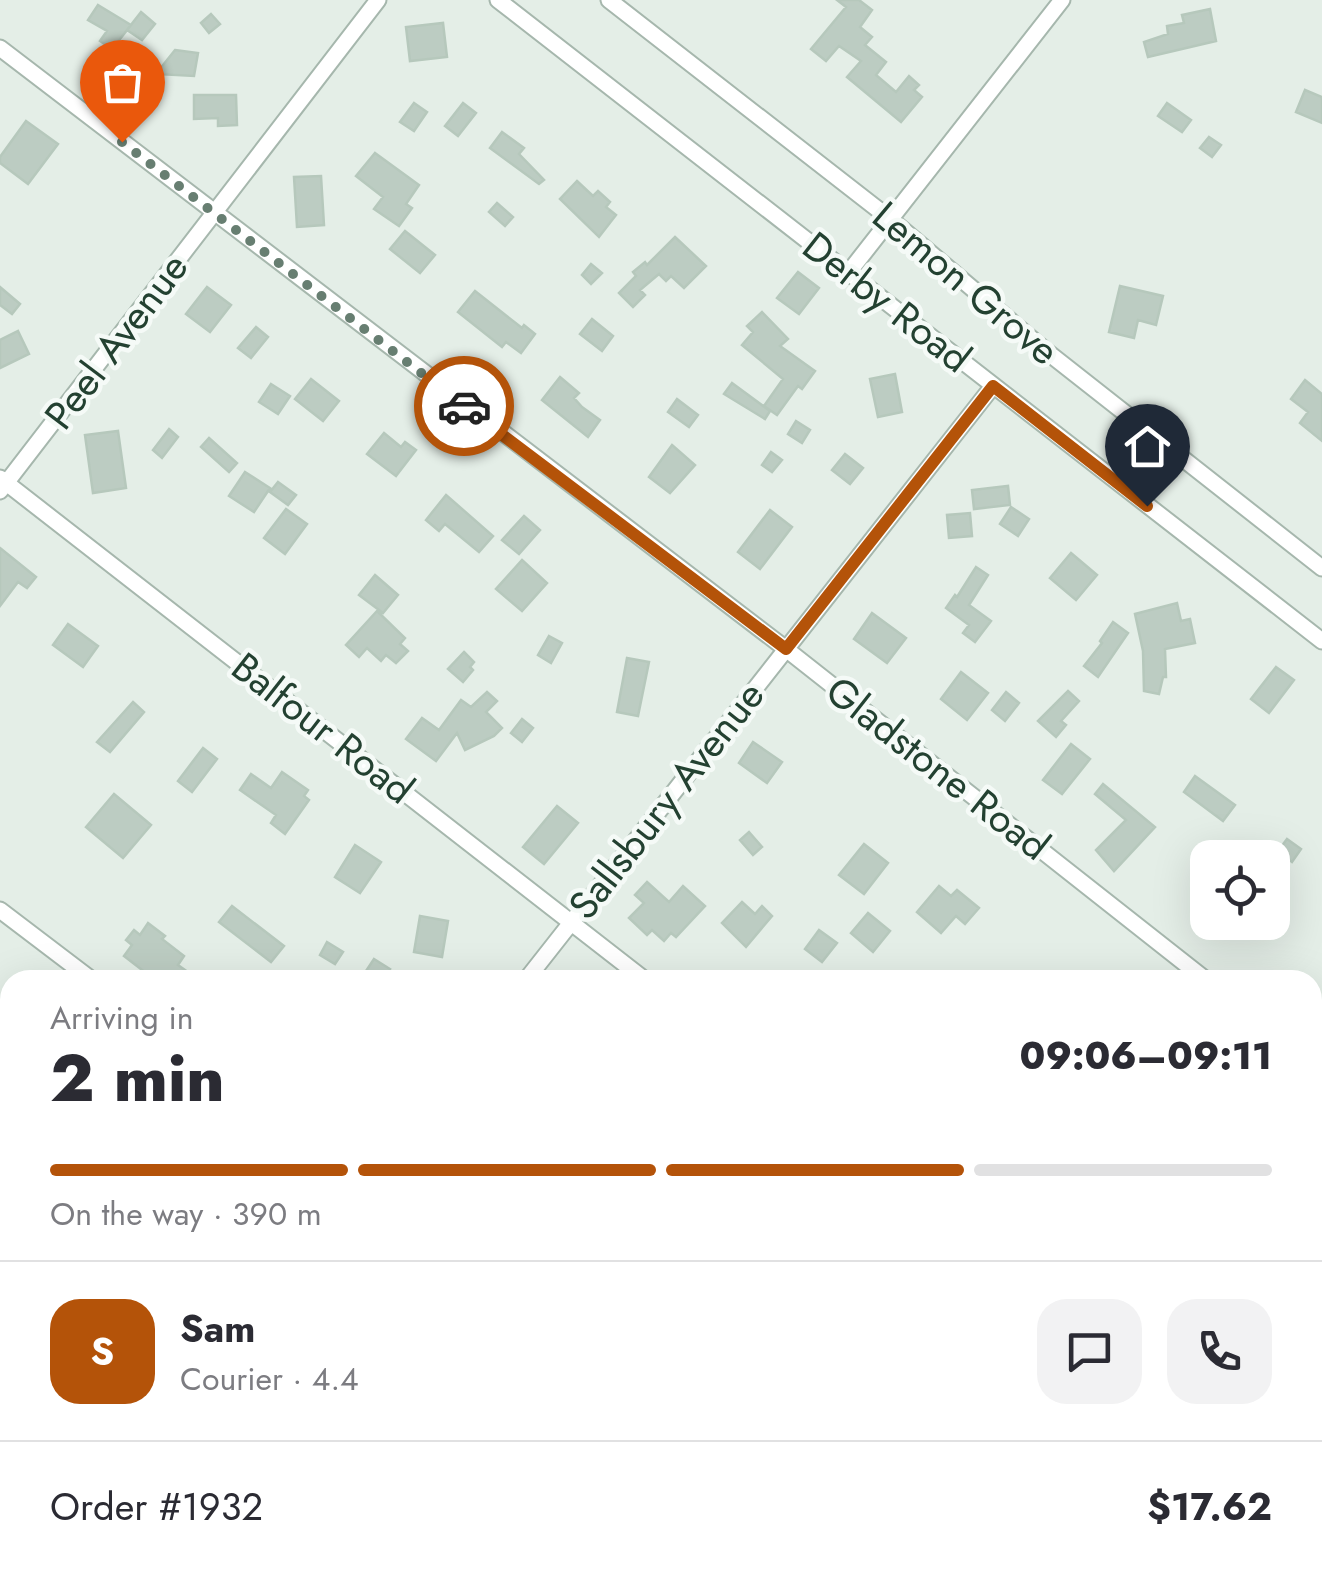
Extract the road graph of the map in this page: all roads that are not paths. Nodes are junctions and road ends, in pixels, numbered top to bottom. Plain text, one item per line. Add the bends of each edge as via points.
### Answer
1 (378, 0) edge
2 (498, 0) edge
3 (609, 0) edge
4 (1062, 0) edge
5 (0, 48) edge
6 (214, 213) junction
7 (890, 218) junction
8 (850, 272) junction
9 (993, 386) junction
10 (2, 484) edge
11 (1322, 568) edge
12 (1322, 642) edge
13 (786, 649) junction
14 (0, 910) edge
15 (571, 921) junction
16 (79, 970) edge
17 (534, 970) edge
18 (633, 970) edge
19 (1193, 970) edge

1 - 6 street, Peel Avenue
2 - 8 street, Derby Road
3 - 7 street, Lemon Grove
4 - 7 street
5 - 6 street, Gladstone Road
6 - 10 street, Peel Avenue
6 - 13 street, Gladstone Road
7 - 8 street
7 - 11 street, Lemon Grove via 1046,352
8 - 9 street, Derby Road
9 - 12 street, Derby Road
9 - 13 street, Sallsbury Avenue
10 - 15 street, Balfour Road
13 - 15 street, Sallsbury Avenue
13 - 19 street, Gladstone Road
14 - 16 street
15 - 17 street, Sallsbury Avenue
15 - 18 street, Balfour Road

